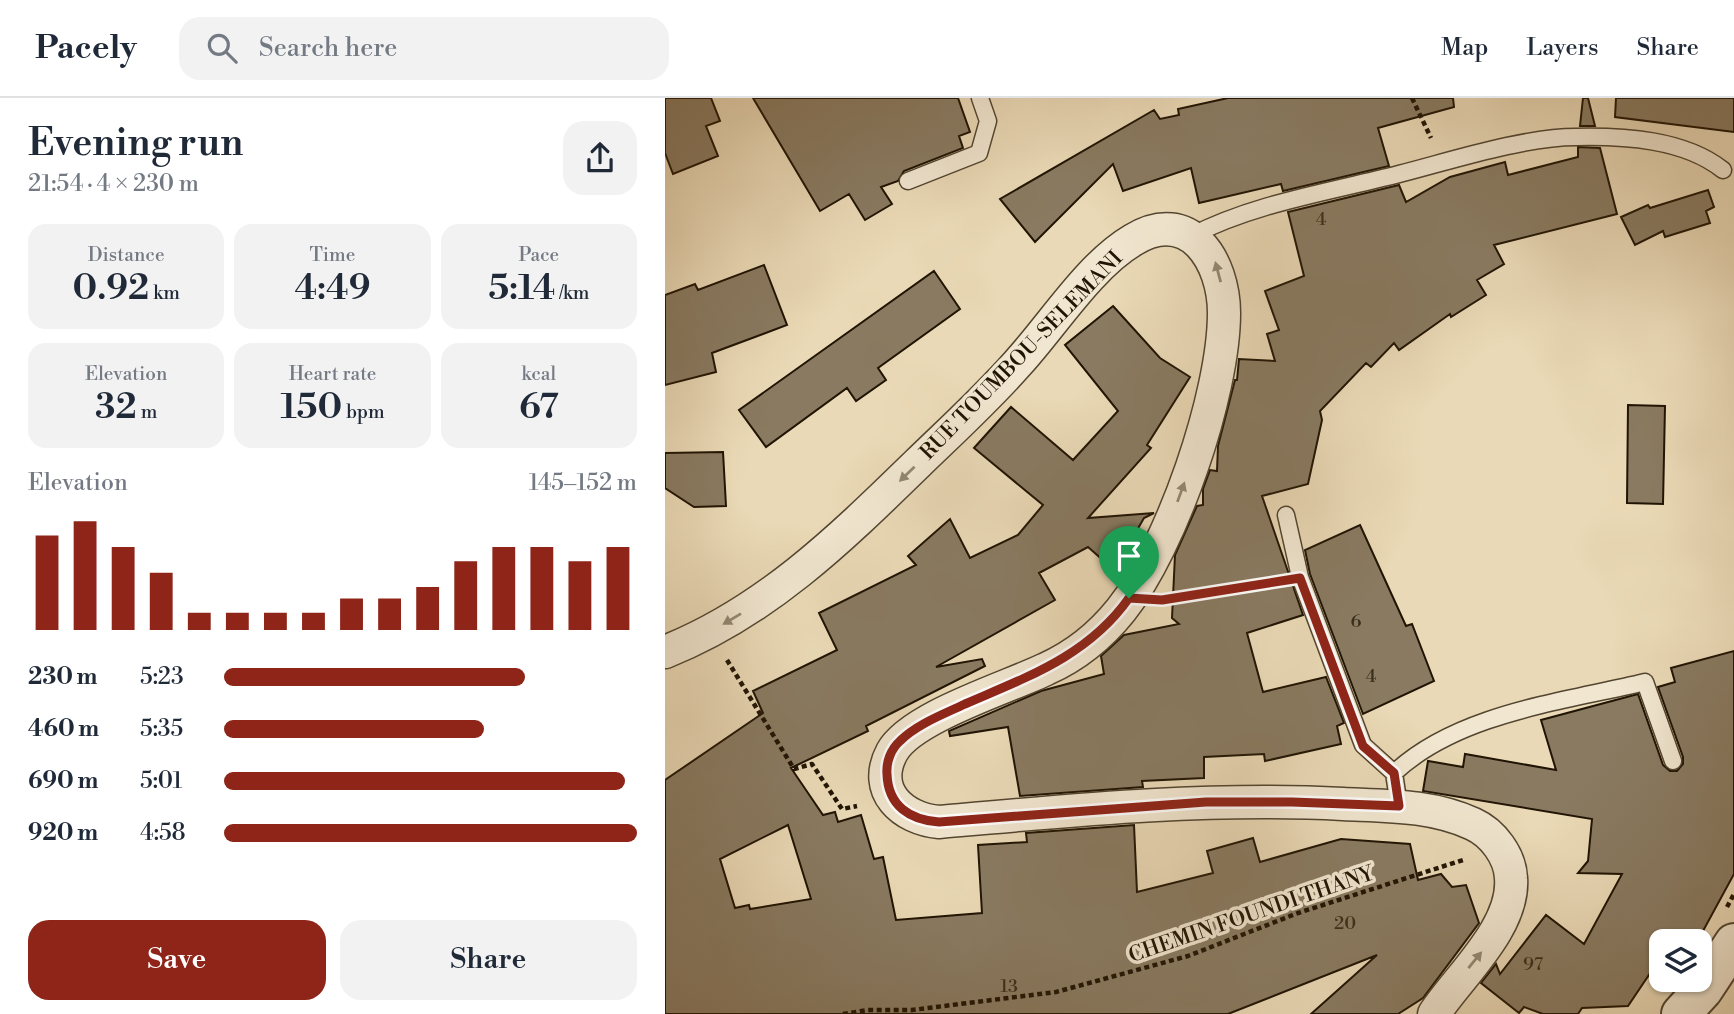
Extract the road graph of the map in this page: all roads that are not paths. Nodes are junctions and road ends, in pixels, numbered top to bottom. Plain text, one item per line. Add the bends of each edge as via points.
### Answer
1 (979, 98) edge
2 (1723, 170) dead end
3 (908, 181) dead end
4 (1191, 236) junction
5 (1286, 515) dead end
6 (665, 652) edge
7 (1674, 761) dead end
8 (1394, 773) junction
9 (1399, 806) junction
10 (1729, 958) edge
11 (1434, 1014) edge
12 (1681, 1014) edge

1 - 3 lane via 988,121 979,153
2 - 4 lane via 1704,155 1644,141 1574,137 1444,162 1273,205 1220,221
4 -> 6 street, RUE TOUMBOU-SELEMANI via 1151,233 1134,239 1110,258 1006,377 830,548 777,591
9 -> 4 street via 1206,802 939,822 920,820 903,811 887,787 887,767 899,741 943,714 1075,653 1129,598 1176,507 1206,422 1218,368 1224,319 1220,280 1214,259
5 - 8 lane via 1300,578 1363,746
7 - 8 lane via 1645,681 1485,721 1456,732
8 - 9 lane
11 -> 9 street via 1483,950 1507,909 1511,877 1495,841 1475,825
10 - 12 street

